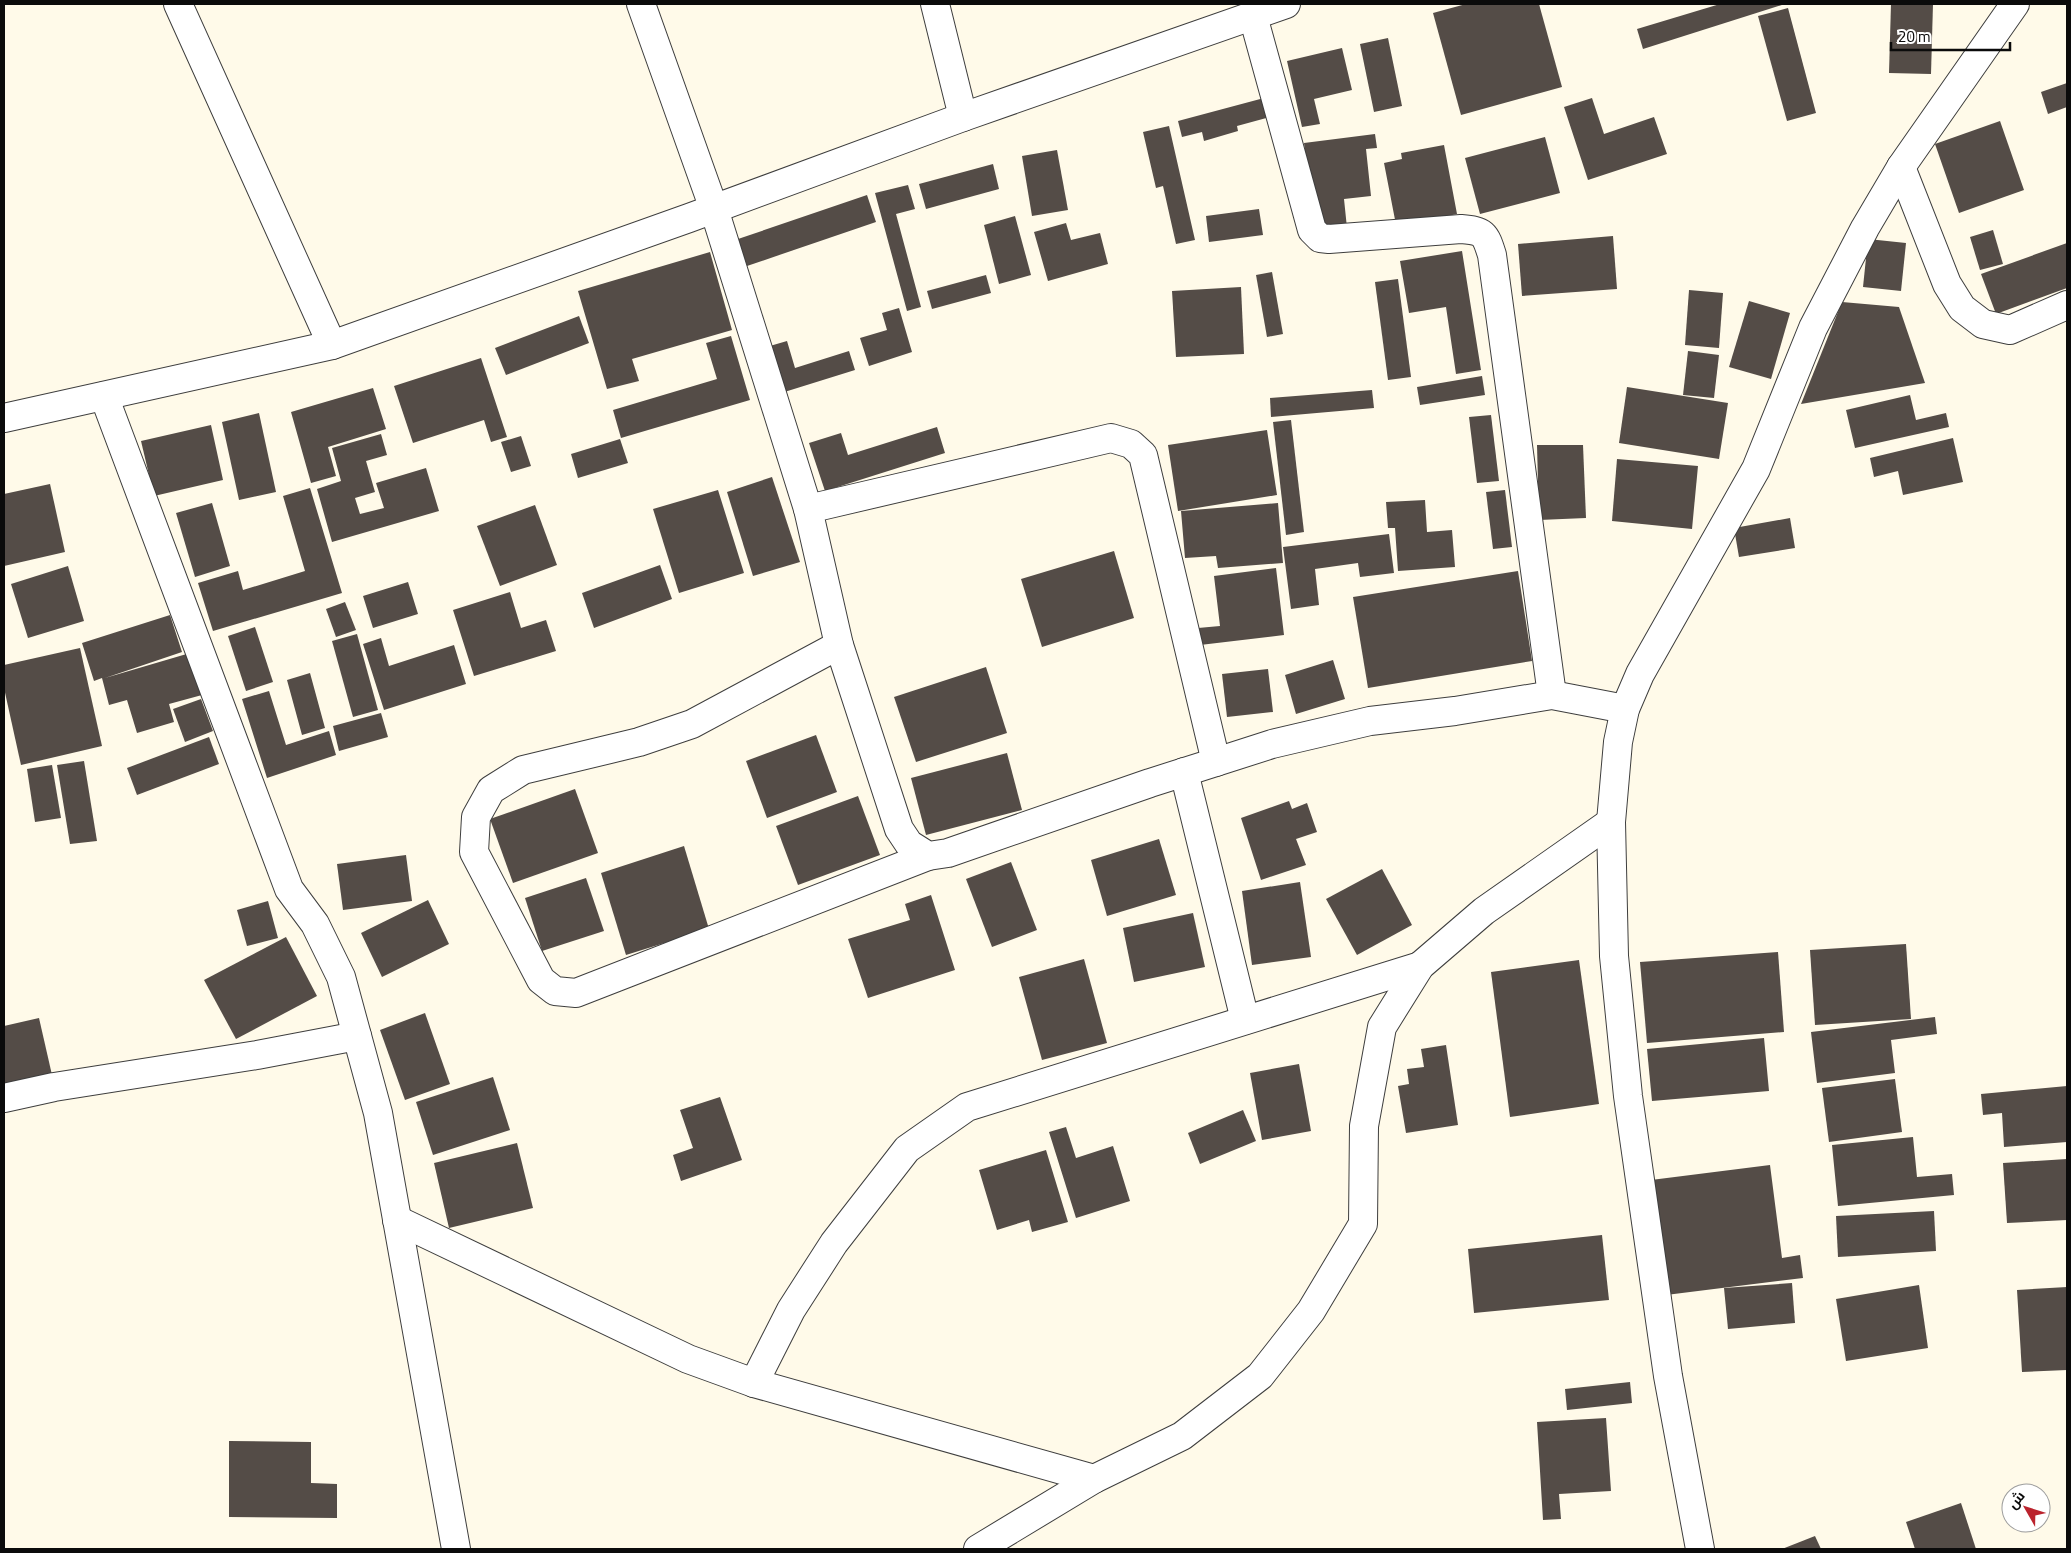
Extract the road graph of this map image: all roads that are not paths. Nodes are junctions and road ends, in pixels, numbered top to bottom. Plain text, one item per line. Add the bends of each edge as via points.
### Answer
1 (178, 4) edge
2 (641, 4) edge
3 (935, 4) edge
4 (1286, 4) edge
5 (2015, 4) edge
6 (1253, 16) junction
7 (963, 117) junction
8 (1901, 167) junction
9 (714, 209) junction
10 (2067, 305) edge
11 (332, 346) junction
12 (104, 396) junction
13 (4, 418) edge
14 (808, 509) junction
15 (839, 645) junction
16 (1552, 695) junction
17 (1625, 709) junction
18 (1216, 762) junction
19 (1184, 772) junction
20 (1611, 822) junction
21 (928, 856) junction
22 (1420, 966) junction
23 (1244, 1020) junction
24 (357, 1036) junction
25 (4, 1098) edge
26 (396, 1220) junction
27 (754, 1383) junction
28 (1094, 1479) junction
29 (456, 1549) edge
30 (978, 1549) edge
31 (1700, 1549) edge

1 - 11 street
2 - 9 street
3 - 7 street
4 - 6 street
5 - 8 street
6 - 7 street
6 - 16 street via 1312,230 1320,238 1461,228 1478,230 1486,236 1492,255
7 - 9 street
8 - 10 street via 1947,284 1962,308 1983,324 2010,330
8 - 17 street via 1813,328 1756,469 1640,674
9 - 11 street
9 - 14 street
11 - 12 street
12 - 13 street
12 - 24 street via 289,889 315,924 341,977
14 - 15 street
14 - 18 street via 1111,438 1131,444 1144,455
15 - 21 street via 899,829 909,844
15 - 21 street via 692,724 639,742 523,770 491,790 476,817 474,852 541,980 555,991 576,993
16 - 17 street
16 - 18 street via 1370,721 1272,744
17 - 20 street via 1618,742
18 - 19 street
19 - 21 street via 948,854
19 - 23 street
20 - 22 street via 1484,911
20 - 31 street via 1614,956 1628,1096 1668,1376
22 - 23 street
22 - 28 street via 1382,1028 1364,1126 1362,1224 1310,1311 1260,1376 1182,1436
23 - 27 street via 967,1107 907,1149 834,1243 792,1310
24 - 25 street
24 - 26 street via 378,1113
26 - 27 street via 688,1359
26 - 29 street
27 - 28 street
28 - 30 street

